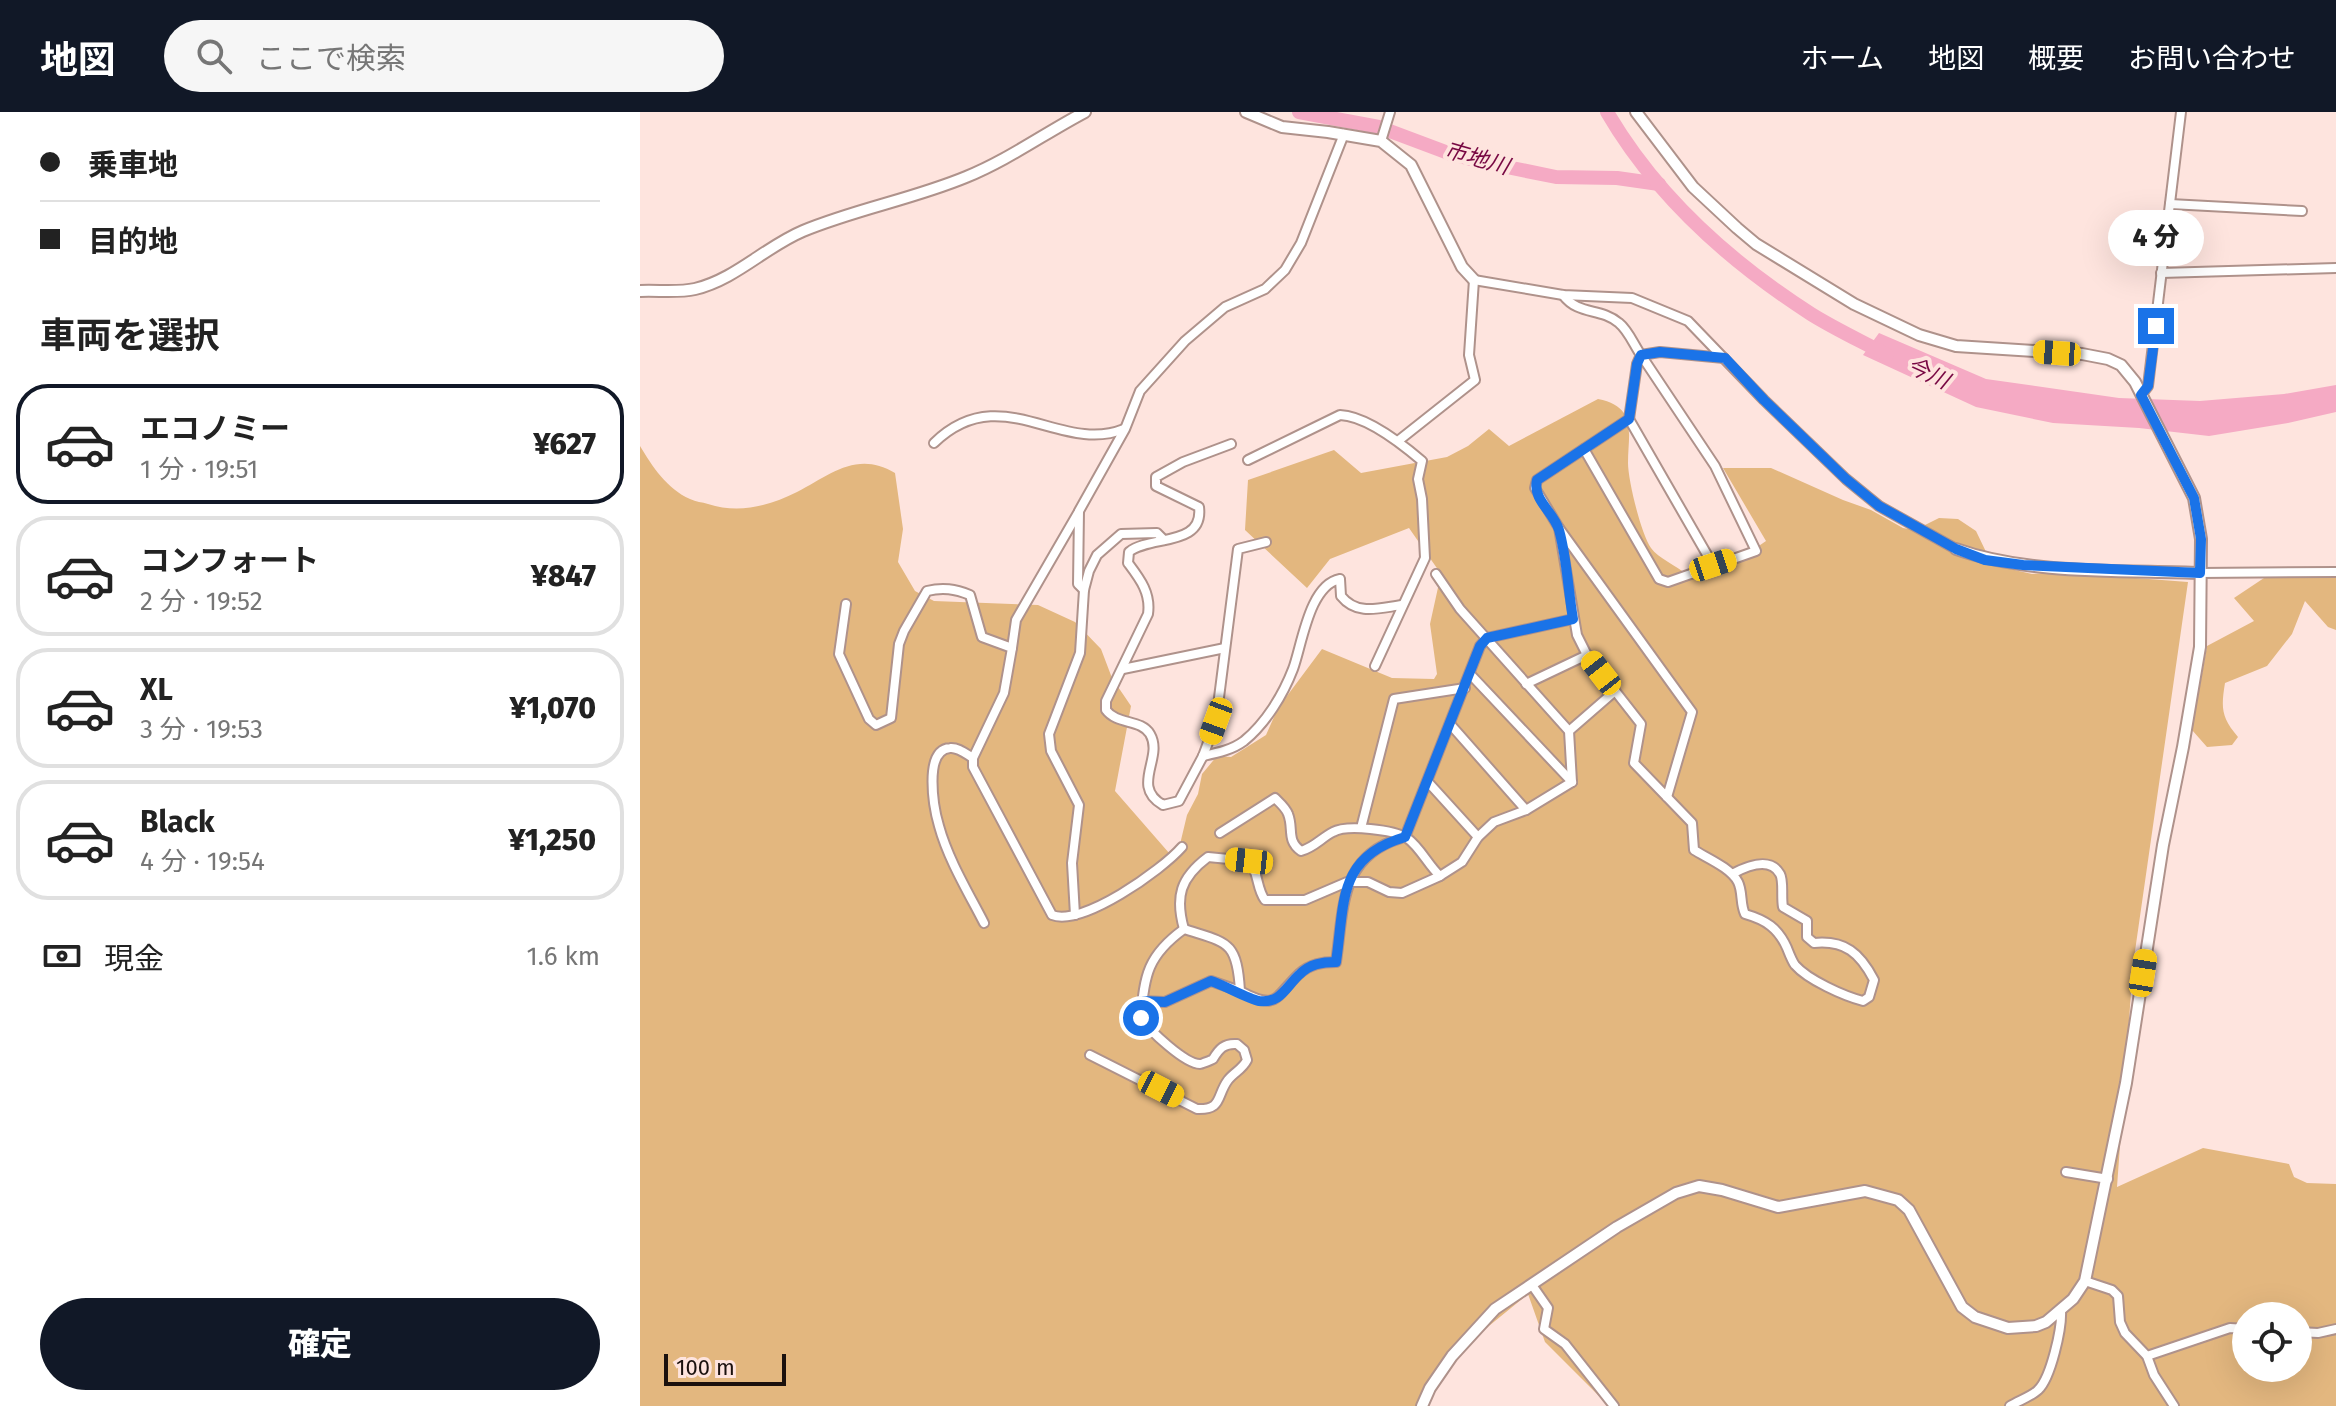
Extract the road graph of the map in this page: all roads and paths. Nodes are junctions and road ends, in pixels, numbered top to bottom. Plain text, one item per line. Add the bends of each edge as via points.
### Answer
1 (1085, 112) edge
2 (1246, 112) edge
3 (1390, 112) edge
4 (1636, 112) edge
5 (2181, 112) edge
6 (1344, 134) junction
7 (1381, 141) junction
8 (2170, 204) junction
9 (2302, 211) dead end
10 (2336, 268) edge
11 (2161, 273) junction
12 (1474, 280) junction
13 (640, 291) edge
14 (1563, 295) junction
15 (1641, 355) junction
16 (1725, 358) junction
17 (2141, 395) junction
18 (1629, 419) junction
19 (1125, 429) junction
20 (1398, 441) junction
21 (934, 443) dead end
22 (1231, 444) dead end
23 (1584, 449) junction
24 (1248, 460) dead end
25 (1079, 511) junction
26 (1559, 528) junction
27 (1164, 540) junction
28 (1266, 542) dead end
29 (1956, 549) joint
30 (1713, 565) junction
31 (2336, 572) edge
32 (2200, 573) junction
33 (1436, 574) dead end
34 (1084, 590) junction
35 (846, 604) dead end
36 (1402, 605) junction
37 (1573, 619) junction
38 (1487, 638) junction
39 (1012, 648) junction
40 (1225, 648) junction
41 (1587, 655) junction
42 (1375, 666) dead end
43 (1123, 669) junction
44 (1471, 675) junction
45 (1526, 684) junction
46 (1465, 688) junction
47 (1615, 691) junction
48 (1450, 724) junction
49 (1569, 731) junction
50 (1203, 756) junction
51 (973, 758) junction
52 (1428, 782) junction
53 (1572, 782) junction
54 (1667, 797) junction
55 (1526, 810) junction
56 (1361, 828) junction
57 (1220, 833) dead end
58 (1405, 837) junction
59 (1478, 837) junction
60 (1182, 847) dead end
61 (1732, 874) junction
62 (1440, 876) junction
63 (1347, 882) junction
64 (1075, 915) junction
65 (984, 923) dead end
66 (1184, 929) junction
67 (1240, 991) junction
68 (1142, 1001) junction
69 (1090, 1055) dead end
70 (2066, 1172) dead end
71 (2108, 1179) junction
72 (2085, 1281) junction
73 (1532, 1285) junction
74 (2061, 1311) junction
75 (2232, 1328) edge
76 (2336, 1329) edge
77 (2312, 1333) edge
78 (2147, 1356) junction
79 (1425, 1405) edge
80 (1614, 1406) edge
81 (2010, 1406) edge
82 (2174, 1406) edge

1 - 13 street via 969,176 805,231 705,287
2 - 6 street via 1282,127
3 - 7 street
4 - 17 street via 1693,187 1737,228 1830,292 1919,335 1956,346 2108,359 2128,372
5 - 8 street
6 - 7 street
6 - 19 street via 1285,270 1265,289 1225,307 1185,341 1140,391
7 - 12 street via 1411,165 1462,267
8 - 9 street
8 - 11 street
10 - 11 street
11 - 17 street via 2148,386
12 - 14 street
12 - 20 street via 1469,355 1475,380
14 - 15 street via 1572,306 1620,323
14 - 16 street via 1632,298 1688,321
15 - 16 street
15 - 18 street
15 - 30 street via 1715,466 1756,551
16 - 29 street via 1846,479 1879,506
17 - 32 street via 2194,498
18 - 23 street
18 - 30 street
19 - 21 street via 1102,435 982,416 964,420
19 - 25 street
20 - 24 street via 1340,415
20 - 36 street via 1422,461 1418,479 1425,558
22 - 27 street via 1156,477 1156,486 1200,510 1191,532
23 - 26 street via 1537,480 1539,497
23 - 30 street via 1659,579 1668,582
25 - 34 street via 1078,584
25 - 39 street via 1016,620
26 - 37 street
26 - 54 street via 1692,712
27 - 34 street via 1157,533 1121,534 1097,555
27 - 43 street via 1129,552 1128,563 1150,603
28 - 40 street via 1238,549
29 - 32 street via 2023,565
31 - 32 street
32 - 71 street via 2200,647
33 - 38 street
34 - 64 street via 1080,653 1048,742 1079,805 1072,863
35 - 39 street via 839,654 876,725 891,718 899,644 927,591 957,589 970,595 982,637
36 - 42 street
36 - 50 street via 1355,609 1341,596 1340,579 1328,584 1314,604 1293,669 1272,711 1243,742
37 - 38 street
37 - 41 street
38 - 44 street
38 - 45 street
39 - 51 street via 1004,693
40 - 43 street
40 - 50 street via 1216,721
41 - 45 street
41 - 47 street
43 - 50 street via 1106,710 1152,736 1148,782 1154,799 1163,805 1179,801
44 - 46 street
44 - 53 street
45 - 49 street
46 - 48 street
46 - 56 street via 1394,699
47 - 49 street
47 - 54 street via 1641,724 1634,763
48 - 52 street
48 - 55 street
49 - 53 street
51 - 64 street via 980,781 1052,915
51 - 65 street via 947,748 936,757 932,771 939,828
52 - 58 street
52 - 59 street
53 - 55 street
54 - 61 street via 1692,823 1694,850
55 - 59 street via 1494,822
56 - 57 street via 1346,827 1301,851 1290,835 1288,813 1275,798
56 - 58 street
58 - 62 street
58 - 63 street via 1366,855
59 - 62 street via 1462,862
60 - 64 street via 1142,880
61 - 61 street via 1745,914 1780,932 1795,965 1854,999 1869,997 1874,980 1862,960 1834,941 1814,943 1807,937 1807,921 1783,907 1778,871 1767,864
62 - 63 street via 1402,893 1368,882
63 - 66 street via 1305,900 1265,900 1249,861 1208,857 1179,892
63 - 67 street via 1336,962 1317,963 1300,973 1272,1001 1257,1001
66 - 67 street via 1223,941 1239,969
66 - 68 street via 1149,964
67 - 68 street via 1211,981 1165,1002
68 - 69 street via 1141,1018 1147,1027 1190,1061 1213,1059 1229,1043 1244,1050 1243,1069 1229,1078 1217,1104 1197,1109
70 - 71 street
71 - 72 street
72 - 74 street
72 - 78 street via 2118,1296 2125,1333
73 - 74 street via 1617,1227 1676,1193 1699,1186 1778,1207 1865,1191 1898,1200 1909,1210 1950,1288 1975,1317 2008,1328 2046,1322
73 - 79 street via 1482,1321 1452,1356
73 - 80 street via 1548,1308 1544,1329 1565,1344
74 - 81 street via 2050,1368 2038,1391
75 - 78 street
76 - 77 street
78 - 82 street

